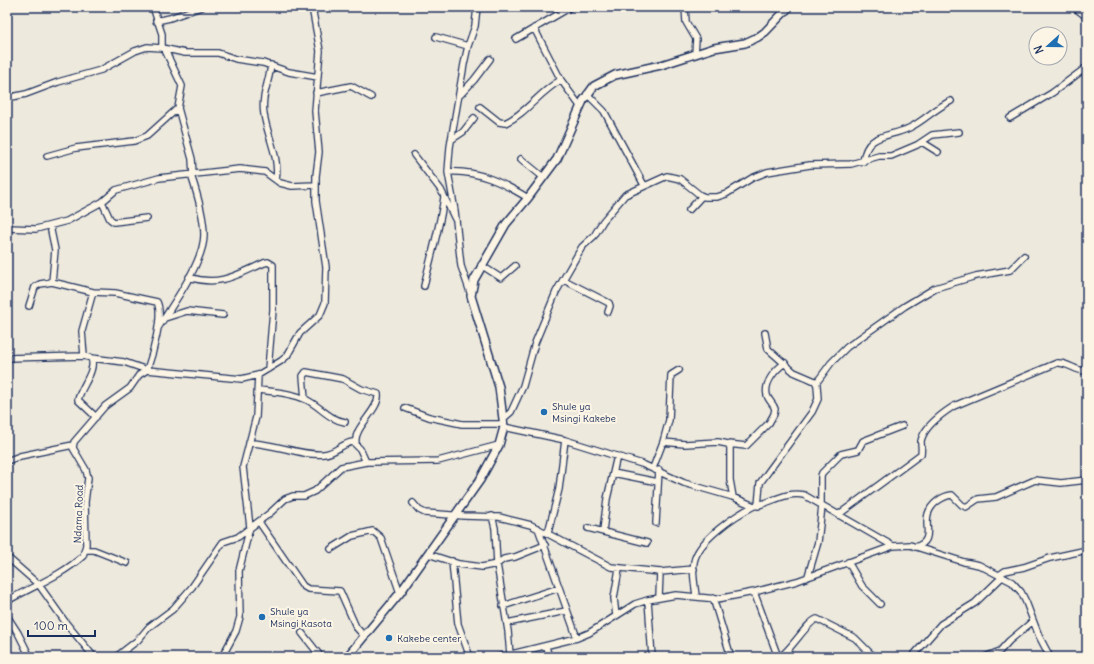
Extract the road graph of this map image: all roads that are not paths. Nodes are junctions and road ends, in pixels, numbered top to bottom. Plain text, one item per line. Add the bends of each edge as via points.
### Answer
1 (152, 7) edge
2 (201, 7) edge
3 (312, 7) edge
4 (477, 7) edge
5 (685, 7) edge
6 (789, 7) edge
7 (1074, 7) edge
8 (569, 8) dead end
9 (1087, 17) edge
10 (156, 20) junction
11 (534, 28) junction
12 (436, 37) dead end
13 (516, 39) dead end
14 (468, 46) junction
15 (163, 48) junction
16 (695, 54) junction
17 (490, 59) dead end
18 (271, 65) junction
19 (1087, 67) edge
20 (318, 78) junction
21 (561, 80) junction
22 (316, 93) junction
23 (587, 94) junction
24 (459, 96) junction
25 (371, 97) dead end
26 (7, 98) edge
27 (951, 101) dead end
28 (580, 106) junction
29 (480, 107) dead end
30 (178, 108) junction
31 (474, 118) dead end
32 (1010, 118) dead end
33 (959, 132) dead end
34 (451, 140) junction
35 (922, 142) junction
36 (938, 152) dead end
37 (414, 155) dead end
38 (47, 156) dead end
39 (521, 159) dead end
40 (863, 162) junction
41 (448, 172) junction
42 (192, 175) junction
43 (543, 177) junction
44 (276, 180) junction
45 (315, 185) junction
46 (644, 186) junction
47 (702, 196) junction
48 (444, 197) junction
49 (528, 198) junction
50 (102, 202) junction
51 (689, 210) dead end
52 (147, 218) dead end
53 (457, 224) junction
54 (50, 226) junction
55 (7, 228) edge
56 (1024, 256) dead end
57 (481, 266) junction
58 (515, 266) dead end
59 (189, 277) junction
60 (564, 280) junction
61 (52, 282) junction
62 (424, 286) dead end
63 (93, 292) junction
64 (471, 296) junction
65 (30, 306) dead end
66 (608, 312) dead end
67 (223, 316) dead end
68 (164, 318) junction
69 (158, 328) junction
70 (764, 333) dead end
71 (84, 356) junction
72 (7, 358) edge
73 (91, 358) junction
74 (786, 363) junction
75 (268, 369) junction
76 (147, 370) junction
77 (679, 370) dead end
78 (1087, 371) edge
79 (258, 375) junction
80 (817, 382) junction
81 (258, 390) junction
82 (305, 400) junction
83 (405, 408) dead end
84 (96, 416) junction
85 (345, 422) dead end
86 (504, 423) junction
87 (902, 426) dead end
88 (565, 440) junction
89 (663, 442) junction
90 (249, 443) junction
91 (356, 443) junction
92 (728, 444) junction
93 (73, 445) junction
94 (499, 445) junction
95 (617, 456) junction
96 (7, 462) edge
97 (366, 462) junction
98 (656, 469) junction
99 (613, 473) junction
100 (1087, 480) edge
101 (658, 482) junction
102 (733, 497) junction
103 (413, 503) dead end
104 (756, 506) junction
105 (822, 506) junction
106 (454, 515) junction
107 (838, 515) junction
108 (492, 516) junction
109 (259, 522) junction
110 (656, 522) dead end
111 (250, 527) junction
112 (538, 528) junction
113 (588, 528) dead end
114 (603, 531) junction
115 (548, 533) junction
116 (647, 543) dead end
117 (545, 545) junction
118 (893, 546) junction
119 (915, 547) junction
120 (331, 549) dead end
121 (85, 550) junction
122 (1087, 550) edge
123 (428, 554) junction
124 (7, 557) edge
125 (452, 561) junction
126 (848, 562) junction
127 (127, 563) dead end
128 (498, 564) junction
129 (619, 569) junction
130 (694, 569) junction
131 (660, 572) junction
132 (808, 576) junction
133 (1000, 576) junction
134 (40, 585) junction
135 (559, 588) junction
136 (754, 592) junction
137 (400, 593) junction
138 (696, 596) junction
139 (659, 597) junction
140 (713, 598) junction
141 (648, 600) junction
142 (7, 601) edge
143 (880, 604) dead end
144 (503, 606) junction
145 (566, 611) junction
146 (7, 616) edge
147 (616, 616) junction
148 (1033, 621) junction
149 (507, 623) junction
150 (302, 633) dead end
151 (364, 636) junction
152 (577, 638) junction
153 (546, 647) junction
154 (508, 656) edge
155 (30, 657) edge
156 (94, 657) edge
157 (116, 657) edge
158 (222, 657) edge
159 (321, 657) edge
160 (347, 657) edge
161 (470, 657) edge
162 (499, 657) edge
163 (549, 657) edge
164 (652, 657) edge
165 (731, 657) edge
166 (779, 657) edge
167 (874, 657) edge
168 (912, 657) edge
169 (985, 657) edge
170 (1050, 657) edge

1 - 10 street
2 - 10 street
3 - 20 street via 320,51
4 - 14 street via 475,26
5 - 16 street via 686,22 696,39
6 - 16 street via 758,37 745,43
7 - 9 street
8 - 11 street
10 - 15 street via 162,34
11 - 13 street
11 - 21 street
12 - 14 street
14 - 24 street
15 - 18 street via 185,53 218,53
15 - 26 street via 142,48 101,70
15 - 30 street via 182,86
16 - 23 street via 614,75 594,86
17 - 24 street
18 - 20 street
18 - 44 street via 269,81 262,98 277,164
19 - 32 street via 1052,93
20 - 22 street
21 - 28 street
21 - 29 street via 547,88 505,123 499,122
22 - 25 street via 350,86
22 - 45 street via 319,152
23 - 28 street
23 - 46 street via 604,111
24 - 34 street
27 - 40 street via 910,128 878,138 866,149
28 - 43 street via 560,154
30 - 38 street via 142,139 76,148
30 - 42 street via 192,160
31 - 34 street via 463,132
33 - 35 street via 932,135
34 - 41 street
35 - 36 street
35 - 40 street via 893,156 879,156
37 - 48 street
39 - 43 street
40 - 47 street via 780,169 759,174 721,196
41 - 49 street via 467,171 499,181
41 - 53 street
42 - 44 street via 225,169 253,170 265,172
42 - 50 street via 159,178 116,190
42 - 59 street via 204,235 198,258
43 - 49 street
44 - 45 street via 292,186
45 - 75 street via 326,267 325,303 320,315 300,333 287,356
46 - 47 street via 660,178 672,176 680,178
46 - 60 street via 622,198 594,236 582,247
47 - 51 street
48 - 53 street
48 - 62 street
49 - 57 street via 506,224
50 - 52 street via 114,222
50 - 54 street via 67,221
53 - 64 street via 461,266
54 - 55 street via 25,230
54 - 61 street via 55,250
56 - 80 street via 1010,270 976,276 935,288 905,306 847,347
57 - 58 street via 501,278
57 - 64 street via 474,280
59 - 68 street
59 - 75 street via 205,282 224,280 271,262 272,310
60 - 66 street via 609,303
60 - 86 street via 542,324 523,386
61 - 63 street
61 - 65 street via 35,287
63 - 69 street via 157,302
63 - 71 street via 82,327
64 - 86 street via 499,387
67 - 68 street via 187,311
68 - 69 street
69 - 76 street
70 - 74 street via 767,349
71 - 72 street
71 - 73 street
73 - 76 street via 124,362
73 - 84 street via 93,363 78,400
74 - 80 street via 794,372
74 - 92 street via 774,371 768,386 767,396 775,409 772,418 746,446
75 - 79 street
76 - 79 street via 242,379
76 - 84 street
77 - 89 street via 671,375 670,408
78 - 107 street via 1057,363 954,406 933,422 922,440 921,454
79 - 81 street
80 - 104 street via 818,399 812,412 760,483
81 - 82 street
81 - 90 street via 256,418
82 - 85 street via 332,418
82 - 91 street via 303,376 306,372 343,379 361,389 378,394 378,400 370,416 357,434
83 - 86 street via 429,417 462,424
84 - 93 street
86 - 88 street
86 - 94 street
87 - 105 street via 863,441 858,450 839,456 821,476
88 - 95 street
88 - 115 street via 559,489
89 - 92 street
89 - 98 street
90 - 91 street via 265,443 326,454 334,452 348,442
90 - 111 street via 243,467
91 - 97 street
92 - 102 street
93 - 96 street via 20,456
93 - 121 street, Ndama Road via 88,478
94 - 97 street via 438,461
94 - 106 street via 480,480
95 - 98 street
95 - 99 street
97 - 109 street via 341,467 315,491 285,499
98 - 101 street
98 - 102 street via 684,482
99 - 101 street
99 - 114 street
100 - 119 street via 1061,483 1035,480 996,497 978,499 966,506 952,494 945,496 928,513 928,534 923,543
101 - 110 street
102 - 104 street
103 - 106 street via 425,513
104 - 105 street via 786,495 798,494
104 - 130 street via 735,516 715,532 697,554
105 - 107 street
105 - 132 street via 818,542
106 - 108 street
106 - 123 street
107 - 118 street
108 - 112 street
108 - 128 street
109 - 111 street
109 - 151 street via 303,586 308,589 340,591 356,628
111 - 157 street via 235,539 223,542 192,587 173,609
111 - 158 street via 240,564 239,624
112 - 115 street
112 - 117 street
113 - 114 street
114 - 116 street
115 - 129 street
117 - 128 street via 504,559
117 - 135 street
118 - 119 street
118 - 126 street
119 - 133 street via 979,565
120 - 137 street via 352,536 373,531 381,538
121 - 127 street via 94,550
121 - 134 street, Ndama Road via 78,561
122 - 133 street via 1050,558 1005,572
123 - 125 street
123 - 137 street
124 - 134 street
125 - 128 street via 474,566
125 - 161 street via 458,624
126 - 132 street
126 - 143 street via 862,586
128 - 144 street
129 - 131 street
129 - 147 street via 614,598
130 - 131 street
130 - 138 street
131 - 139 street
132 - 136 street
133 - 148 street via 1012,582 1021,592
133 - 168 street via 975,603 941,624
134 - 142 street, Ndama Road
134 - 156 street
135 - 144 street
135 - 145 street
136 - 140 street
136 - 166 street
137 - 151 street
138 - 139 street
138 - 140 street
139 - 141 street
140 - 165 street
141 - 147 street via 635,604
141 - 164 street
144 - 149 street
145 - 149 street
145 - 152 street
146 - 155 street
147 - 152 street
148 - 169 street via 1000,651
148 - 170 street
149 - 154 street
150 - 159 street
151 - 160 street
152 - 153 street
153 - 154 street
153 - 163 street
154 - 162 street
166 - 167 street via 817,619 855,638

